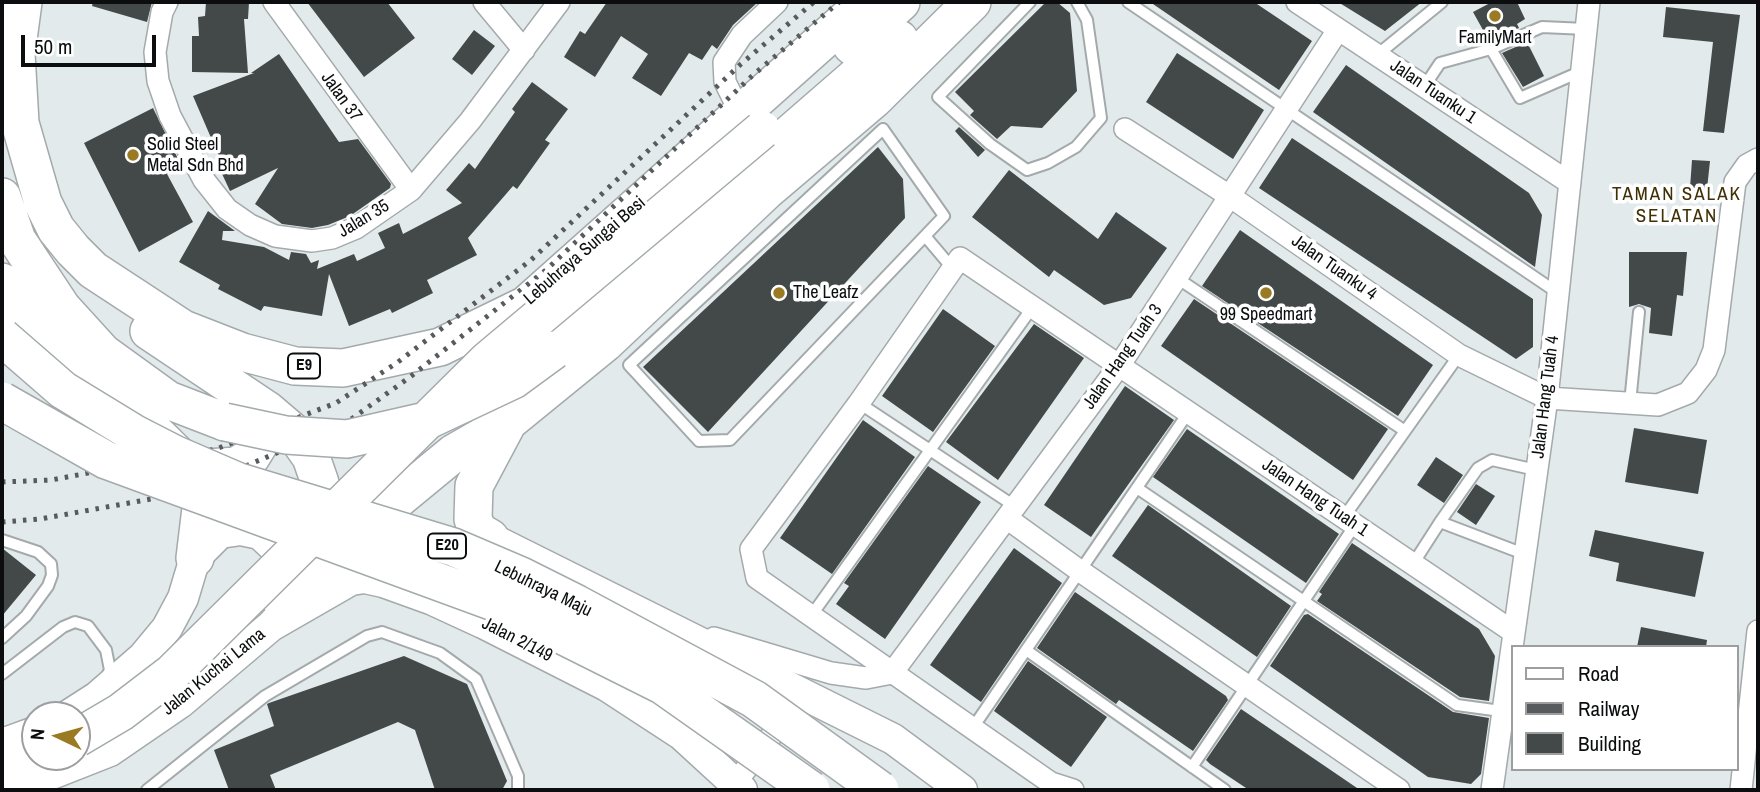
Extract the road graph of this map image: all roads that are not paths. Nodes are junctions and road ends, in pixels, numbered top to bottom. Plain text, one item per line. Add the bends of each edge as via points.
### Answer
1 (23, 2) edge
2 (167, 2) edge
3 (274, 2) edge
4 (484, 2) edge
5 (559, 2) edge
6 (777, 2) edge
7 (866, 2) edge
8 (901, 2) edge
9 (938, 2) edge
10 (972, 2) edge
11 (1030, 2) edge
12 (1077, 2) edge
13 (1128, 2) edge
14 (1297, 2) edge
15 (1442, 2) edge
16 (1589, 2) edge
17 (1586, 29) junction
18 (1338, 30) junction
19 (1491, 49) junction
20 (524, 50) junction
21 (1377, 55) junction
22 (866, 70) junction
23 (1581, 71) junction
24 (1424, 87) junction
25 (1286, 111) junction
26 (1101, 118) junction
27 (751, 121) junction
28 (1125, 129) joint
29 (1758, 159) edge
30 (1570, 183) junction
31 (411, 190) junction
32 (766, 191) junction
33 (2, 197) edge
34 (1231, 197) junction
35 (925, 236) junction
36 (953, 269) junction
37 (93, 270) junction
38 (1177, 278) junction
39 (2, 282) edge
40 (1558, 293) junction
41 (526, 305) junction
42 (1032, 308) junction
43 (1639, 312) dead end
44 (2, 337) edge
45 (1459, 355) junction
46 (1119, 366) junction
47 (1547, 398) junction
48 (2, 401) edge
49 (859, 403) junction
50 (1630, 403) junction
51 (267, 410) junction
52 (1188, 413) junction
53 (508, 422) junction
54 (1405, 431) junction
55 (929, 450) junction
56 (454, 453) junction
57 (192, 469) junction
58 (1536, 470) junction
59 (1137, 488) junction
60 (386, 509) joint
61 (1012, 513) junction
62 (1349, 521) junction
63 (1440, 522) junction
64 (490, 538) joint
65 (2, 540) edge
66 (1524, 554) junction
67 (195, 558) junction
68 (1413, 564) junction
69 (1080, 571) junction
70 (1303, 601) junction
71 (633, 611) junction
72 (276, 613) junction
73 (811, 616) junction
74 (1512, 631) junction
75 (2, 638) edge
76 (1758, 642) edge
77 (1026, 650) junction
78 (892, 673) junction
79 (2, 674) edge
80 (1247, 685) junction
81 (802, 693) junction
82 (97, 697) junction
83 (91, 701) edge
84 (1501, 711) junction
85 (1753, 724) edge
86 (972, 729) junction
87 (91, 730) edge
88 (21, 737) edge
89 (893, 739) junction
90 (2, 744) edge
91 (21, 764) edge
92 (1192, 767) junction
93 (2, 770) edge
94 (736, 789) edge
95 (11, 790) edge
96 (148, 790) edge
97 (518, 790) edge
98 (786, 790) edge
99 (811, 790) edge
100 (880, 790) edge
101 (962, 790) edge
102 (1073, 790) edge
103 (1225, 790) edge
104 (1399, 790) edge
105 (1492, 790) edge
106 (1741, 790) edge

1 - 37 highway, Lebuhraya Sungai Besi / E9 via 16,54 20,123 34,177 56,229
2 - 31 street, Jalan 35 via 155,52 158,81 186,151 227,209 275,236 312,242 356,228
3 - 31 street, Jalan 37
4 - 20 street
5 - 20 street, Jalan 35
6 - 27 street via 743,35 724,62 725,82
7 - 27 highway, Lebuhraya Sungai Besi / E9
8 - 27 highway
9 - 22 highway
10 - 32 highway via 873,100
11 - 26 lane via 938,97 1027,170 1076,146
12 - 26 lane via 1087,20
13 - 25 lane
14 - 18 street, Jalan Tuanku 1
15 - 21 lane
16 - 17 street, Jalan Hang Tuah 4
17 - 19 lane via 1542,27
17 - 23 street, Jalan Hang Tuah 4
18 - 21 street, Jalan Tuanku 1
18 - 25 street, Jalan Hang Tuah 3
19 - 23 lane via 1520,98
19 - 24 lane via 1440,63
20 - 31 street, Jalan 35
21 - 24 street, Jalan Tuanku 1
22 - 32 highway
22 - 33 highway, bridge via 724,191 554,350 513,380 426,421 347,439 286,435 225,422 169,400 103,354 62,308 17,240
23 - 30 street, Jalan Hang Tuah 4
24 - 30 street, Jalan Tuanku 1
25 - 34 street, Jalan Hang Tuah 3
25 - 40 lane
26 - 28 lane
27 - 41 highway, Lebuhraya Sungai Besi / E9
27 - 87 highway, bridge via 488,360 173,673
28 - 34 street, Jalan Tuanku 4
29 - 50 street via 1747,165 1735,182 1714,350 1706,370 1688,393 1658,405
30 - 40 street, Jalan Hang Tuah 4
32 - 53 highway via 605,343
34 - 38 street, Jalan Hang Tuah 3
34 - 45 street, Jalan Tuanku 4
35 - 35 lane via 730,440 699,441 629,365 883,129 944,216
35 - 36 lane
36 - 42 street, Jalan Hang Tuah 1 via 960,258
36 - 49 street
37 - 41 highway, Lebuhraya Sungai Besi / E9 via 183,329 295,366 343,368 428,350
37 - 51 highway via 115,305
38 - 46 street, Jalan Hang Tuah 3
38 - 54 lane
39 - 57 highway via 21,312 50,343 132,410
40 - 47 street, Jalan Hang Tuah 4
41 - 56 highway via 429,402 407,449 415,455
42 - 46 street, Jalan Hang Tuah 1
42 - 55 lane
43 - 50 lane
44 - 100 highway, Lebuhraya Maju / E20, bridge via 63,390 174,454 239,482 453,547 577,604 754,699
45 - 47 street, Jalan Tuanku 4
45 - 54 lane
46 - 52 street, Jalan Hang Tuah 1
46 - 61 street, Jalan Hang Tuah 3
47 - 50 street
47 - 58 street, Jalan Hang Tuah 4
48 - 99 highway, Lebuhraya Maju / E20, bridge via 106,460 502,605 662,685
49 - 55 lane
49 - 73 street via 751,549 757,578
51 - 57 highway via 251,457 236,466
51 - 72 highway via 294,433 312,457 320,483 317,525
52 - 59 lane
52 - 62 street, Jalan Hang Tuah 1
53 - 56 highway
53 - 64 highway via 474,486 473,519 478,531
54 - 62 lane
55 - 61 lane
55 - 73 lane
56 - 60 highway
57 - 67 highway via 203,492
58 - 63 lane via 1492,460 1478,467
58 - 66 street, Jalan Hang Tuah 4
59 - 69 lane
59 - 70 lane
60 - 72 main road, Jalan Kuchai Lama
61 - 69 street
61 - 78 street, Jalan Hang Tuah 3
62 - 68 street, Jalan Hang Tuah 1
62 - 70 lane
63 - 66 lane
63 - 68 lane
64 - 71 main road
65 - 75 lane via 38,552 51,564 52,575 26,616
66 - 74 street, Jalan Hang Tuah 4
67 - 72 main road via 220,533 242,530 260,534 278,551 285,569
67 - 82 main road via 183,598 167,628 143,657
68 - 74 street, Jalan Hang Tuah 1
69 - 77 lane
69 - 80 street
70 - 80 lane
70 - 84 lane via 1457,705
71 - 78 street via 831,673 866,678
71 - 81 main road
72 - 94 main road, Jalan 2/149 via 365,578 433,600 607,686 682,735
72 - 95 main road, Jalan Kuchai Lama via 180,703 110,751
73 - 78 street
74 - 84 street, Jalan Hang Tuah 4
76 - 85 street
77 - 86 lane
77 - 92 lane
78 - 86 street
79 - 82 lane via 75,622 88,626 106,650 110,670
80 - 92 lane
80 - 104 street
81 - 89 main road
81 - 94 street
82 - 83 main road
84 - 105 street, Jalan Hang Tuah 4
85 - 106 street
86 - 102 street via 1051,783
88 - 90 main road
89 - 98 main road via 825,738 802,756 786,778
89 - 101 main road
91 - 93 highway
92 - 103 lane
96 - 97 lane via 265,696 367,636 382,632 440,653 476,679 518,776

